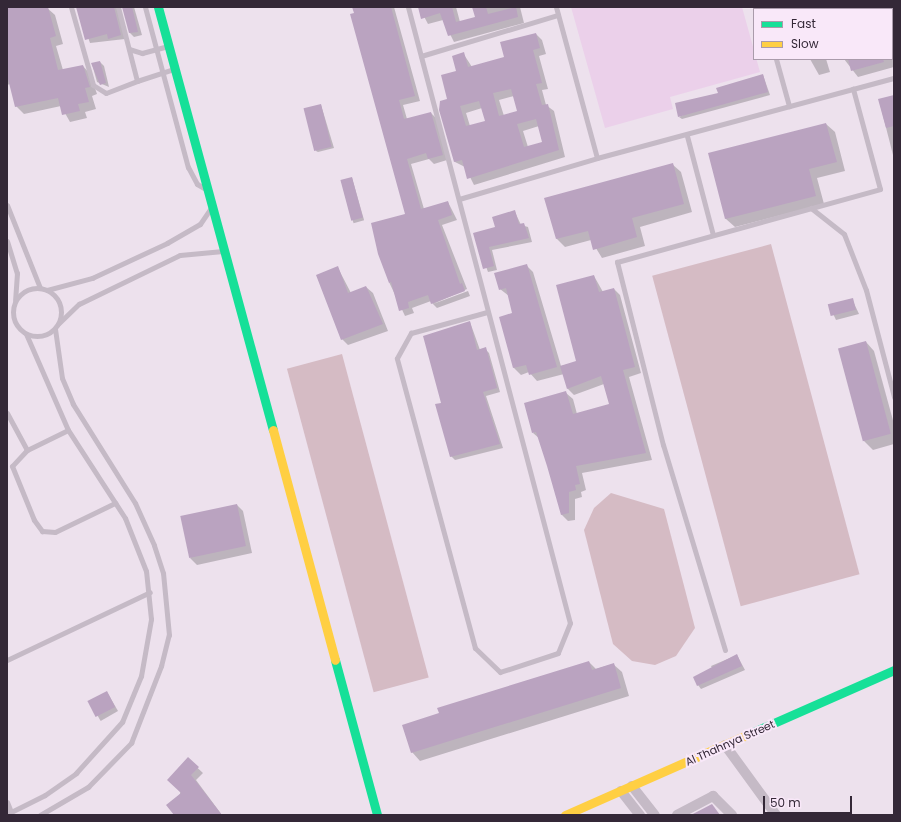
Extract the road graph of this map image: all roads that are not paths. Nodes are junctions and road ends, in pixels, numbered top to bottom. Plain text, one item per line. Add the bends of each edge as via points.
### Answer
1 (72, 7) edge
2 (118, 7) edge
3 (145, 7) edge
4 (158, 7) edge
5 (408, 7) edge
6 (556, 7) edge
7 (558, 15) junction
8 (168, 46) junction
9 (129, 49) junction
10 (156, 50) junction
11 (421, 56) junction
12 (776, 60) edge
13 (175, 69) junction
14 (162, 72) junction
15 (894, 78) edge
16 (137, 81) junction
17 (853, 89) junction
18 (789, 106) junction
19 (687, 136) junction
20 (597, 158) junction
21 (206, 189) junction
22 (459, 199) junction
23 (7, 205) edge
24 (211, 206) junction
25 (811, 208) junction
26 (713, 235) junction
27 (7, 241) edge
28 (224, 251) junction
29 (40, 288) junction
30 (48, 290) junction
31 (14, 301) junction
32 (487, 312) junction
33 (59, 323) junction
34 (55, 329) junction
35 (26, 334) junction
36 (894, 397) edge
37 (7, 413) edge
38 (68, 430) junction
39 (28, 450) junction
40 (115, 503) junction
41 (150, 592) junction
42 (725, 650) dead end
43 (7, 660) edge
44 (894, 670) edge
45 (725, 745) junction
46 (632, 786) junction
47 (621, 791) junction
48 (7, 802) edge
49 (9, 813) edge
50 (40, 815) edge
51 (377, 815) edge
52 (565, 815) edge
53 (640, 815) edge
54 (655, 815) edge
55 (677, 815) edge
56 (732, 815) edge
57 (776, 815) edge

1 - 16 lane via 95,88 106,93
2 - 9 lane
3 - 10 lane
4 - 8 street
5 - 11 lane
6 - 7 lane
7 - 11 lane
7 - 20 lane
8 - 10 lane
8 - 13 street
9 - 10 lane via 142,53
9 - 16 lane
10 - 14 lane
11 - 22 lane
12 - 18 lane
13 - 14 lane
13 - 21 street
14 - 16 lane
14 - 21 lane via 190,174 197,184
15 - 17 lane
17 - 18 lane
17 - 25 lane via 880,189
18 - 19 lane
19 - 20 lane
19 - 26 lane
20 - 22 lane
21 - 24 street
22 - 32 lane
23 - 29 lane
24 - 28 street
24 - 30 lane via 200,224 167,243 92,278
25 - 26 lane
25 - 36 lane via 844,234 866,290
26 - 42 lane via 617,262 663,445
27 - 31 lane via 17,273
28 - 33 lane via 180,255 79,304
28 - 51 street
29 - 30 lane
29 - 31 lane via 25,290
30 - 33 lane via 58,300
31 - 35 lane via 15,324
32 - 32 lane via 411,333 397,358 475,648 500,672 558,653 570,623
33 - 34 lane
34 - 35 lane via 41,336
34 - 50 lane via 62,378 73,404 135,503 154,545 163,573 168,635 161,666 131,742 88,787
35 - 38 lane
37 - 39 lane
38 - 39 lane
38 - 40 lane
39 - 40 lane via 12,466 15,481 42,531 55,532
40 - 41 lane via 125,518
41 - 43 lane
41 - 49 lane via 148,647 141,676 122,722 76,773 45,795
44 - 45 street, Al Thahnya Street
45 - 46 street, Al Thahnya Street
45 - 57 street
46 - 47 street, Al Thahnya Street
46 - 54 street
47 - 52 street, Al Thahnya Street
47 - 53 street
48 - 49 lane
55 - 56 street via 713,796

